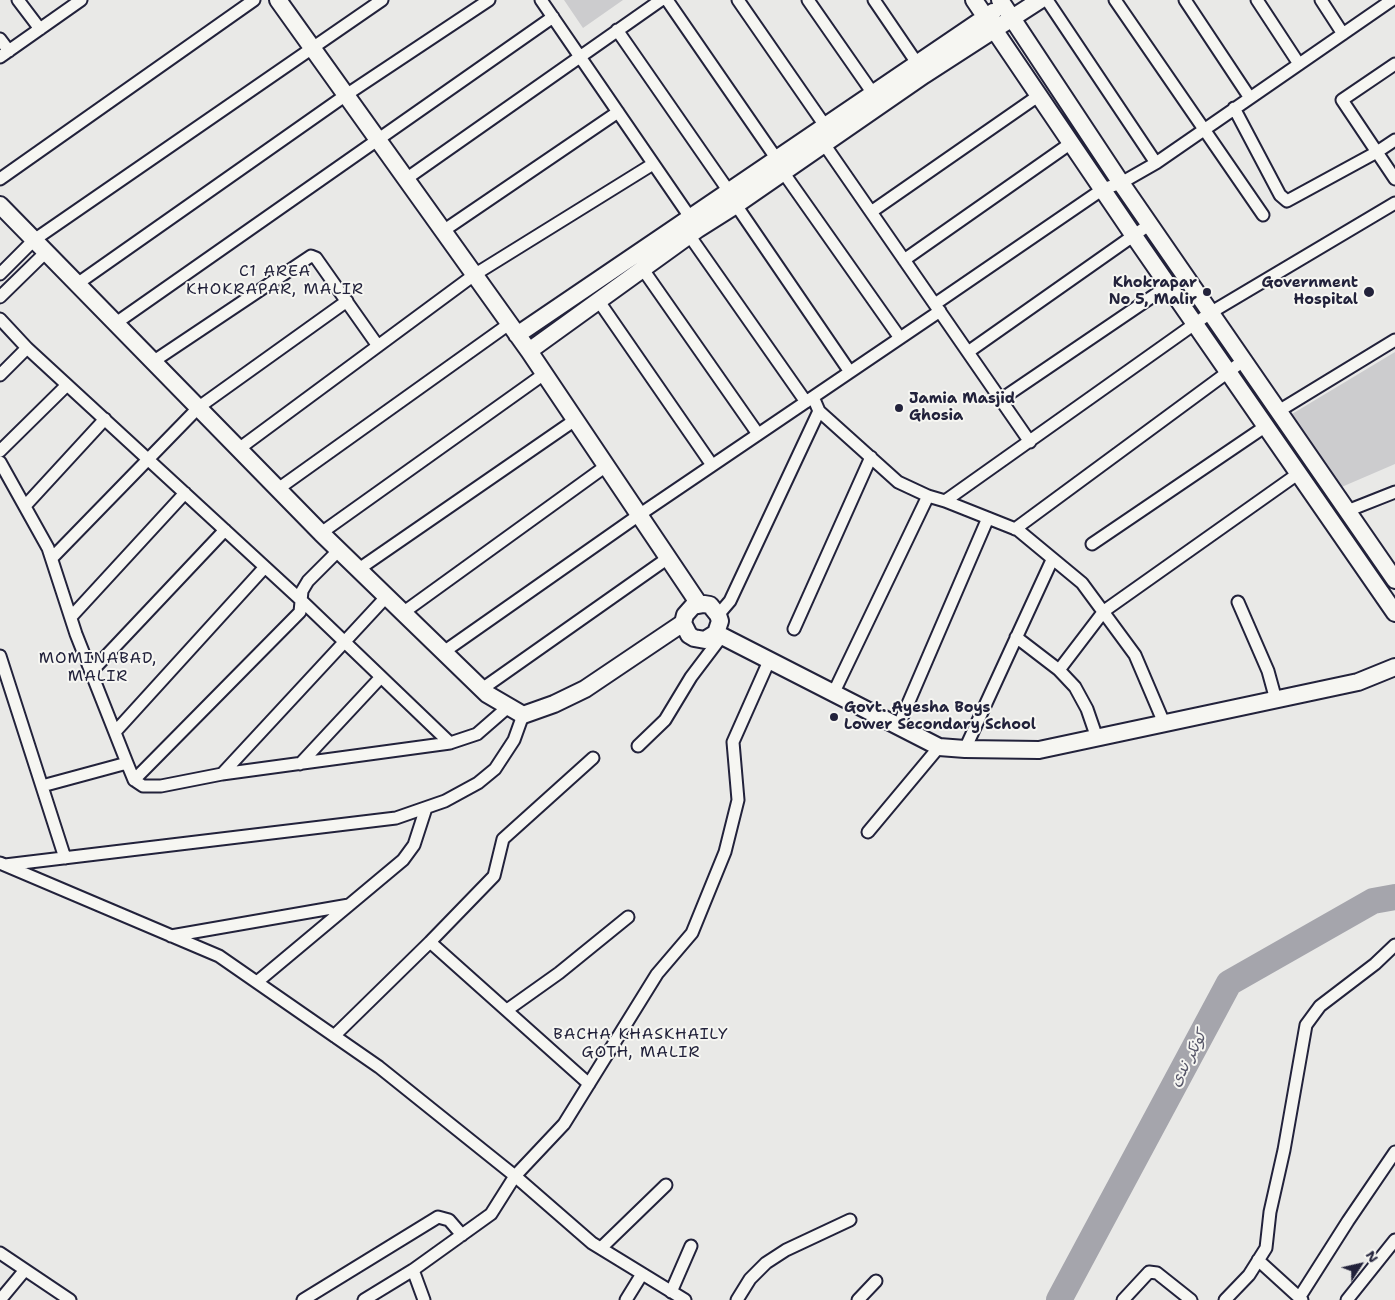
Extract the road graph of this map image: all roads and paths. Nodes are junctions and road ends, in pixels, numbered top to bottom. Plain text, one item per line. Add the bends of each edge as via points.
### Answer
1 (18, 0) edge
2 (254, 0) edge
3 (278, 0) edge
4 (382, 0) edge
5 (489, 0) edge
6 (541, 0) edge
7 (660, 0) edge
8 (667, 0) edge
9 (738, 0) edge
10 (808, 0) edge
11 (874, 0) edge
12 (974, 0) edge
13 (1040, 0) edge
14 (1047, 0) edge
15 (1115, 0) edge
16 (1186, 0) edge
17 (1257, 0) edge
18 (1321, 0) edge
19 (1390, 0) edge
20 (78, 1) edge
21 (1007, 5) edge
22 (553, 17) junction
23 (990, 23) junction
24 (40, 29) junction
25 (617, 30) junction
26 (1343, 34) junction
27 (0, 39) edge
28 (313, 49) junction
29 (5, 54) edge
30 (580, 56) junction
31 (1299, 64) junction
32 (1395, 64) edge
33 (920, 69) junction
34 (872, 92) junction
35 (346, 95) junction
36 (1038, 96) junction
37 (1250, 98) junction
38 (1234, 108) junction
39 (618, 112) junction
40 (1204, 130) junction
41 (827, 135) junction
42 (1395, 140) edge
43 (378, 141) junction
44 (1071, 144) junction
45 (1377, 152) junction
46 (1156, 163) junction
47 (653, 164) junction
48 (780, 165) junction
49 (0, 179) edge
50 (406, 179) junction
51 (1395, 179) edge
52 (1121, 183) junction
53 (1103, 189) junction
54 (728, 190) junction
55 (1395, 203) edge
56 (0, 205) edge
57 (736, 205) junction
58 (871, 212) junction
59 (1263, 215) dead end
60 (1150, 224) junction
61 (692, 227) junction
62 (443, 231) junction
63 (1134, 236) junction
64 (34, 240) junction
65 (46, 252) junction
66 (904, 260) junction
67 (642, 268) junction
68 (0, 274) edge
69 (474, 275) junction
70 (77, 284) junction
71 (1168, 286) junction
72 (0, 297) edge
73 (598, 300) junction
74 (347, 301) junction
75 (938, 307) junction
76 (1210, 313) junction
77 (0, 319) edge
78 (116, 323) junction
79 (1195, 324) junction
80 (513, 329) junction
81 (900, 338) junction
82 (1395, 340) edge
83 (378, 346) junction
84 (27, 348) junction
85 (529, 351) junction
86 (968, 352) junction
87 (154, 361) junction
88 (1243, 361) junction
89 (850, 372) junction
90 (1228, 372) junction
91 (544, 374) junction
92 (0, 375) edge
93 (67, 385) junction
94 (809, 399) junction
95 (1000, 400) junction
96 (199, 407) junction
97 (819, 411) junction
98 (1277, 412) junction
99 (105, 419) junction
100 (575, 420) junction
101 (1266, 426) junction
102 (758, 434) junction
103 (1030, 442) junction
104 (240, 448) junction
105 (0, 451) edge
106 (871, 458) junction
107 (148, 459) junction
108 (0, 462) edge
109 (712, 465) junction
110 (606, 466) junction
111 (1298, 473) junction
112 (278, 489) junction
113 (1395, 492) edge
114 (185, 493) junction
115 (928, 496) junction
116 (946, 501) junction
117 (25, 506) junction
118 (1347, 511) junction
119 (639, 515) junction
120 (988, 518) junction
121 (1015, 529) junction
122 (225, 530) junction
123 (321, 533) junction
124 (1092, 544) dead end
125 (338, 550) junction
126 (52, 558) junction
127 (668, 558) junction
128 (1052, 560) junction
129 (265, 567) junction
130 (359, 569) junction
131 (1395, 580) edge
132 (387, 596) junction
133 (303, 602) junction
134 (1238, 602) dead end
135 (699, 604) junction
136 (1104, 611) junction
137 (404, 612) junction
138 (1395, 612) edge
139 (718, 615) junction
140 (71, 617) junction
141 (684, 623) junction
142 (794, 629) dead end
143 (719, 635) junction
144 (1016, 637) junction
145 (344, 642) junction
146 (445, 652) junction
147 (0, 656) edge
148 (770, 661) junction
149 (1395, 667) edge
150 (1059, 670) junction
151 (91, 672) junction
152 (381, 677) junction
153 (482, 689) junction
154 (833, 694) junction
155 (1276, 700) junction
156 (508, 707) junction
157 (522, 715) junction
158 (1164, 722) junction
159 (898, 727) junction
160 (115, 732) junction
161 (1097, 738) junction
162 (450, 744) junction
163 (638, 746) dead end
164 (939, 747) junction
165 (965, 749) junction
166 (593, 758) dead end
167 (127, 764) junction
168 (300, 764) junction
169 (222, 774) junction
170 (134, 780) junction
171 (42, 786) junction
172 (426, 808) junction
173 (868, 832) dead end
174 (64, 858) junction
175 (1, 865) edge
176 (350, 905) junction
177 (628, 917) dead end
178 (171, 936) junction
179 (430, 942) junction
180 (1395, 945) edge
181 (257, 982) junction
182 (507, 1010) junction
183 (334, 1036) junction
184 (589, 1084) junction
185 (1395, 1152) edge
186 (516, 1176) junction
187 (666, 1185) dead end
188 (850, 1220) dead end
189 (462, 1235) junction
190 (1395, 1240) edge
191 (691, 1246) dead end
192 (601, 1248) junction
193 (0, 1253) edge
194 (1258, 1260) junction
195 (25, 1270) junction
196 (413, 1270) junction
197 (642, 1274) junction
198 (876, 1282) dead end
199 (671, 1292) junction
200 (1301, 1299) edge
201 (0, 1300) edge
202 (70, 1300) edge
203 (303, 1300) edge
204 (364, 1300) edge
205 (424, 1300) edge
206 (626, 1300) edge
207 (685, 1300) edge
208 (736, 1300) edge
209 (858, 1300) edge
210 (1122, 1300) edge
211 (1191, 1300) edge
212 (1224, 1300) edge
213 (1346, 1300) edge

1 - 24 street
2 - 49 street
3 - 28 street
4 - 28 street
5 - 35 street
6 - 22 street
7 - 25 street
8 - 48 street
9 - 41 street
10 - 34 street
11 - 33 street
12 - 23 street
13 - 21 street
14 - 46 street
15 - 40 street
16 - 37 street
17 - 31 street
18 - 26 street
19 - 26 street
20 - 24 street
21 - 23 street
21 - 52 street
22 - 30 street
22 - 43 street
23 - 33 street
23 - 36 street
24 - 29 street
25 - 30 street
25 - 54 street
26 - 31 street
27 - 29 street
28 - 35 street
28 - 64 street
30 - 39 street
30 - 50 street
31 - 37 street
32 - 45 street via 1342,100
33 - 34 street
33 - 41 street
34 - 41 street
35 - 43 street
35 - 70 street
36 - 44 street
36 - 58 street
37 - 38 street
38 - 40 street
38 - 45 street via 1280,195 1287,201
39 - 47 street
39 - 62 street
40 - 46 street
40 - 59 street
41 - 48 street
41 - 58 street
42 - 45 street
43 - 50 street
43 - 78 street
44 - 53 street
44 - 66 street
45 - 51 street
46 - 52 street
47 - 61 street
47 - 69 street
48 - 54 street
48 - 57 street
48 - 81 street
50 - 62 street
52 - 53 street
52 - 60 street
53 - 63 street
53 - 75 street
54 - 61 street
55 - 76 street
56 - 64 street
57 - 61 street
57 - 89 street
58 - 66 street
60 - 63 street
60 - 76 street
61 - 67 street
61 - 80 street
61 - 94 street
62 - 69 street
63 - 71 street
63 - 86 street
64 - 65 street
64 - 68 street
65 - 70 street
65 - 72 street
66 - 75 street
67 - 73 street
67 - 102 street
69 - 80 street
69 - 83 street
70 - 78 street
71 - 79 street
71 - 95 street
73 - 85 street
73 - 109 street
74 - 83 street
74 - 87 street via 316,258 311,256
74 - 96 street
75 - 81 street
75 - 86 street
76 - 79 street
76 - 88 street
77 - 84 street
78 - 87 street
79 - 90 street
79 - 103 street
80 - 85 street
80 - 112 street
81 - 89 street
82 - 98 street
83 - 104 street
84 - 92 street
84 - 93 street
85 - 91 street
86 - 95 street
87 - 96 street
88 - 90 street
88 - 98 street
89 - 94 street
90 - 101 street
90 - 121 street
91 - 100 street
91 - 123 street
93 - 99 street
93 - 105 street
94 - 97 street
94 - 102 street
95 - 103 street
96 - 104 street
96 - 107 street
97 - 106 street
97 - 139 street via 730,601
98 - 118 street
99 - 107 street
99 - 117 street
100 - 110 street
100 - 130 street
101 - 111 street
101 - 124 street
102 - 109 street
103 - 116 street
104 - 112 street
106 - 115 street via 898,482
106 - 142 street
107 - 114 street
107 - 126 street
108 - 117 street
109 - 119 street
110 - 119 street
110 - 137 street
111 - 136 street
111 - 138 street
112 - 123 street
113 - 118 street
114 - 122 street
114 - 140 street
115 - 116 street
115 - 154 street
116 - 120 street
117 - 126 street
118 - 131 street
119 - 127 street
119 - 146 street
120 - 121 street
120 - 159 street
121 - 128 street
122 - 129 street
122 - 151 street
123 - 125 street
125 - 130 street
125 - 133 street via 308,581 302,591
126 - 140 street
127 - 135 street
127 - 153 street
128 - 136 street via 1082,583
128 - 144 street
129 - 133 street
129 - 160 street
130 - 132 street
132 - 137 street
132 - 145 street
133 - 145 street
133 - 170 street via 300,612
134 - 155 street via 1268,671
135 - 139 street via 710,606
135 - 141 street via 688,610
136 - 150 street
136 - 158 street via 1136,654
137 - 146 street
139 - 143 street
140 - 151 street
141 - 143 street via 694,638 705,640
141 - 157 street via 586,689
143 - 148 street
143 - 163 street via 665,720
144 - 150 street
144 - 165 street
145 - 152 street
145 - 169 street
146 - 153 street
147 - 171 street
148 - 154 street
148 - 184 street via 732,742 738,800 725,852 692,933 657,974
149 - 155 street via 1358,682
150 - 161 street via 1075,687
151 - 160 street
152 - 162 street
152 - 168 street
153 - 156 street
154 - 159 street
155 - 158 street
156 - 157 street
156 - 162 street via 477,734
157 - 172 street via 514,740 495,769 478,783
158 - 161 street
159 - 164 street
160 - 167 street
161 - 165 street via 1039,750
162 - 168 street
164 - 165 street
164 - 173 street
166 - 179 street via 503,839 494,876
167 - 170 street
167 - 171 street
168 - 169 street
169 - 170 street via 161,786 143,786
171 - 174 street
172 - 174 street via 396,818
172 - 176 street via 411,851
174 - 175 street
175 - 178 street
176 - 178 street
176 - 181 street
177 - 182 street
178 - 181 street via 219,956
179 - 182 street
179 - 183 street
180 - 194 street via 1320,1006 1306,1026 1270,1212 1270,1232 1266,1248
181 - 183 street
182 - 184 street
183 - 186 street via 379,1067
184 - 186 street via 564,1124
185 - 200 street
186 - 189 street via 491,1214
186 - 192 street
187 - 192 street
188 - 208 street via 786,1250 766,1264 750,1279
189 - 196 street
189 - 203 street via 449,1220 438,1218
190 - 213 street
191 - 199 street
192 - 197 street
193 - 195 street
194 - 200 street
194 - 212 street via 1250,1275
195 - 201 street
195 - 202 street
196 - 204 street
196 - 205 street
197 - 199 street
197 - 206 street
198 - 209 street
199 - 207 street
210 - 211 street via 1149,1272 1157,1273

